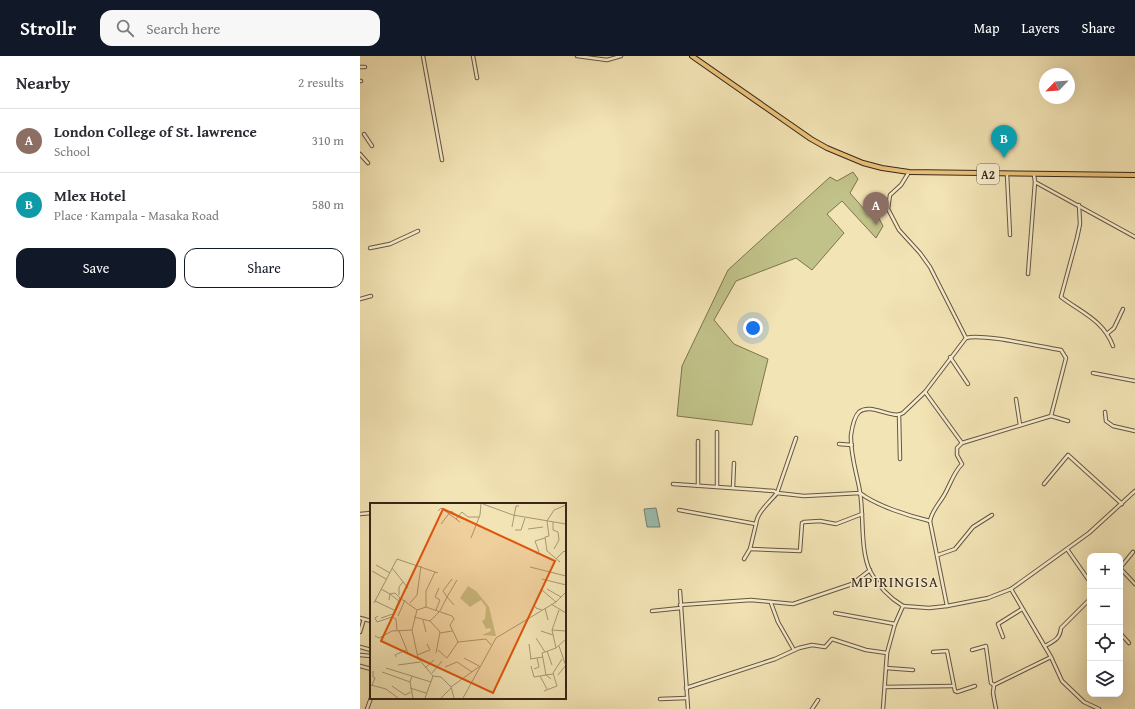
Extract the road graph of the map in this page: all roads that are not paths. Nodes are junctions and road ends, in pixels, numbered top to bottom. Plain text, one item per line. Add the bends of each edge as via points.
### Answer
1 (423, 56) edge
2 (473, 56) edge
3 (577, 56) edge
4 (621, 56) edge
5 (692, 56) edge
6 (360, 67) edge
7 (365, 67) dead end
8 (477, 78) dead end
9 (364, 134) dead end
10 (372, 146) dead end
11 (360, 154) edge
12 (442, 160) dead end
13 (368, 163) dead end
14 (909, 172) junction
15 (1006, 174) junction
16 (1034, 174) junction
17 (1135, 175) edge
18 (1035, 182) junction
19 (1079, 205) junction
20 (418, 231) dead end
21 (1010, 235) dead end
22 (1135, 237) edge
23 (370, 248) dead end
24 (1028, 274) dead end
25 (371, 296) dead end
26 (360, 299) edge
27 (1123, 309) dead end
28 (1108, 333) junction
29 (966, 338) junction
30 (1113, 346) dead end
31 (950, 357) junction
32 (1093, 373) dead end
33 (1135, 380) edge
34 (968, 384) dead end
35 (924, 392) junction
36 (1016, 398) dead end
37 (1105, 412) dead end
38 (899, 415) junction
39 (1051, 416) junction
40 (1068, 421) dead end
41 (1020, 425) junction
42 (1135, 431) edge
43 (717, 432) dead end
44 (796, 438) dead end
45 (698, 441) dead end
46 (962, 443) junction
47 (839, 444) dead end
48 (852, 445) junction
49 (900, 459) dead end
50 (734, 463) dead end
51 (673, 484) dead end
52 (1044, 484) dead end
53 (698, 486) junction
54 (717, 487) junction
55 (733, 488) junction
56 (1135, 491) edge
57 (777, 493) junction
58 (860, 493) junction
59 (1122, 504) junction
60 (679, 510) dead end
61 (370, 513) edge
62 (360, 514) edge
63 (862, 514) junction
64 (992, 515) dead end
65 (930, 521) junction
66 (756, 524) junction
67 (750, 549) junction
68 (1067, 549) junction
69 (1133, 552) dead end
70 (938, 556) junction
71 (744, 559) dead end
72 (1123, 564) edge
73 (870, 570) junction
74 (1123, 571) edge
75 (1087, 578) edge
76 (1135, 584) edge
77 (1011, 589) junction
78 (680, 591) dead end
79 (1087, 602) edge
80 (772, 603) junction
81 (680, 606) junction
82 (903, 606) junction
83 (947, 606) junction
84 (1022, 609) junction
85 (652, 611) dead end
86 (835, 613) dead end
87 (360, 618) edge
88 (364, 619) junction
89 (370, 621) edge
90 (895, 624) junction
91 (360, 632) edge
92 (1003, 637) dead end
93 (1123, 637) edge
94 (1129, 644) dead end
95 (1045, 646) junction
96 (360, 647) edge
97 (370, 650) edge
98 (794, 650) junction
99 (972, 650) dead end
100 (933, 652) dead end
101 (887, 653) junction
102 (360, 655) edge
103 (370, 656) edge
104 (1051, 657) junction
105 (360, 666) edge
106 (370, 668) edge
107 (886, 668) junction
108 (913, 670) dead end
109 (994, 685) junction
110 (953, 686) junction
111 (975, 686) dead end
112 (885, 687) junction
113 (686, 688) junction
114 (687, 698) junction
115 (371, 699) edge
116 (660, 699) dead end
117 (818, 700) dead end
118 (368, 709) edge
119 (688, 709) edge
120 (812, 709) edge
121 (883, 709) edge
122 (996, 709) edge
123 (1099, 709) edge

1 - 12 street
2 - 8 street
3 - 4 street via 607,60
5 - 14 main road, A2 via 827,148 863,163
6 - 7 street
9 - 10 street
11 - 13 street
14 - 15 main road, A2
14 - 29 street via 901,185 890,195 888,209 899,230 930,267
15 - 16 main road, A2
15 - 21 street
16 - 17 main road, A2
16 - 18 street
18 - 19 street
18 - 24 street
19 - 22 street
19 - 28 street via 1078,238 1061,297
20 - 23 street via 383,247
25 - 26 street
27 - 28 street via 1114,328
28 - 30 street
29 - 31 street
29 - 39 street via 986,337 1061,350 1066,358
31 - 34 street
31 - 35 street
32 - 33 street
35 - 38 street
35 - 46 street
36 - 41 street
37 - 42 street via 1106,422
38 - 48 street via 879,410 860,411 853,426
38 - 49 street
39 - 40 street
39 - 41 street
41 - 46 street
43 - 54 street
44 - 57 street
45 - 53 street
46 - 65 street via 956,451 962,464 932,512
47 - 48 street
48 - 58 street
50 - 55 street
51 - 53 street
52 - 59 street via 1068,455
53 - 54 street
54 - 55 street
55 - 57 street
56 - 59 street
57 - 58 street via 804,496
57 - 66 street via 756,520
58 - 63 street
58 - 65 street via 891,508
59 - 68 street
60 - 66 street
61 - 62 street
63 - 67 street via 836,524 820,520 802,523 800,551
63 - 73 street via 864,543
64 - 70 street via 973,527 955,549
65 - 70 street
66 - 67 street
67 - 71 street
68 - 75 street
68 - 77 street
69 - 72 street
70 - 83 street
73 - 80 street via 844,587 793,604
73 - 82 street via 883,591
74 - 76 street
77 - 83 street via 988,598
77 - 84 street
78 - 81 street
79 - 95 street via 1060,628 1057,639
80 - 81 street via 751,600
80 - 98 street via 778,622
81 - 85 street
81 - 113 street
82 - 83 street
82 - 90 street
84 - 92 street via 998,624
84 - 95 street
86 - 90 street
87 - 88 street
88 - 89 street
88 - 91 street
90 - 101 street
93 - 94 street
95 - 104 street
96 - 97 street
98 - 101 street via 812,645 825,648 832,639 866,650
98 - 113 street via 775,659
99 - 109 street via 986,646 991,683
100 - 110 street via 947,651
101 - 107 street
102 - 103 street
104 - 109 street
104 - 123 street via 1062,681 1084,702
105 - 106 street
107 - 108 street
107 - 112 street
109 - 122 street
110 - 111 street via 957,692
110 - 112 street
112 - 121 street
113 - 114 street
114 - 116 street
114 - 119 street
115 - 118 street
117 - 120 street

